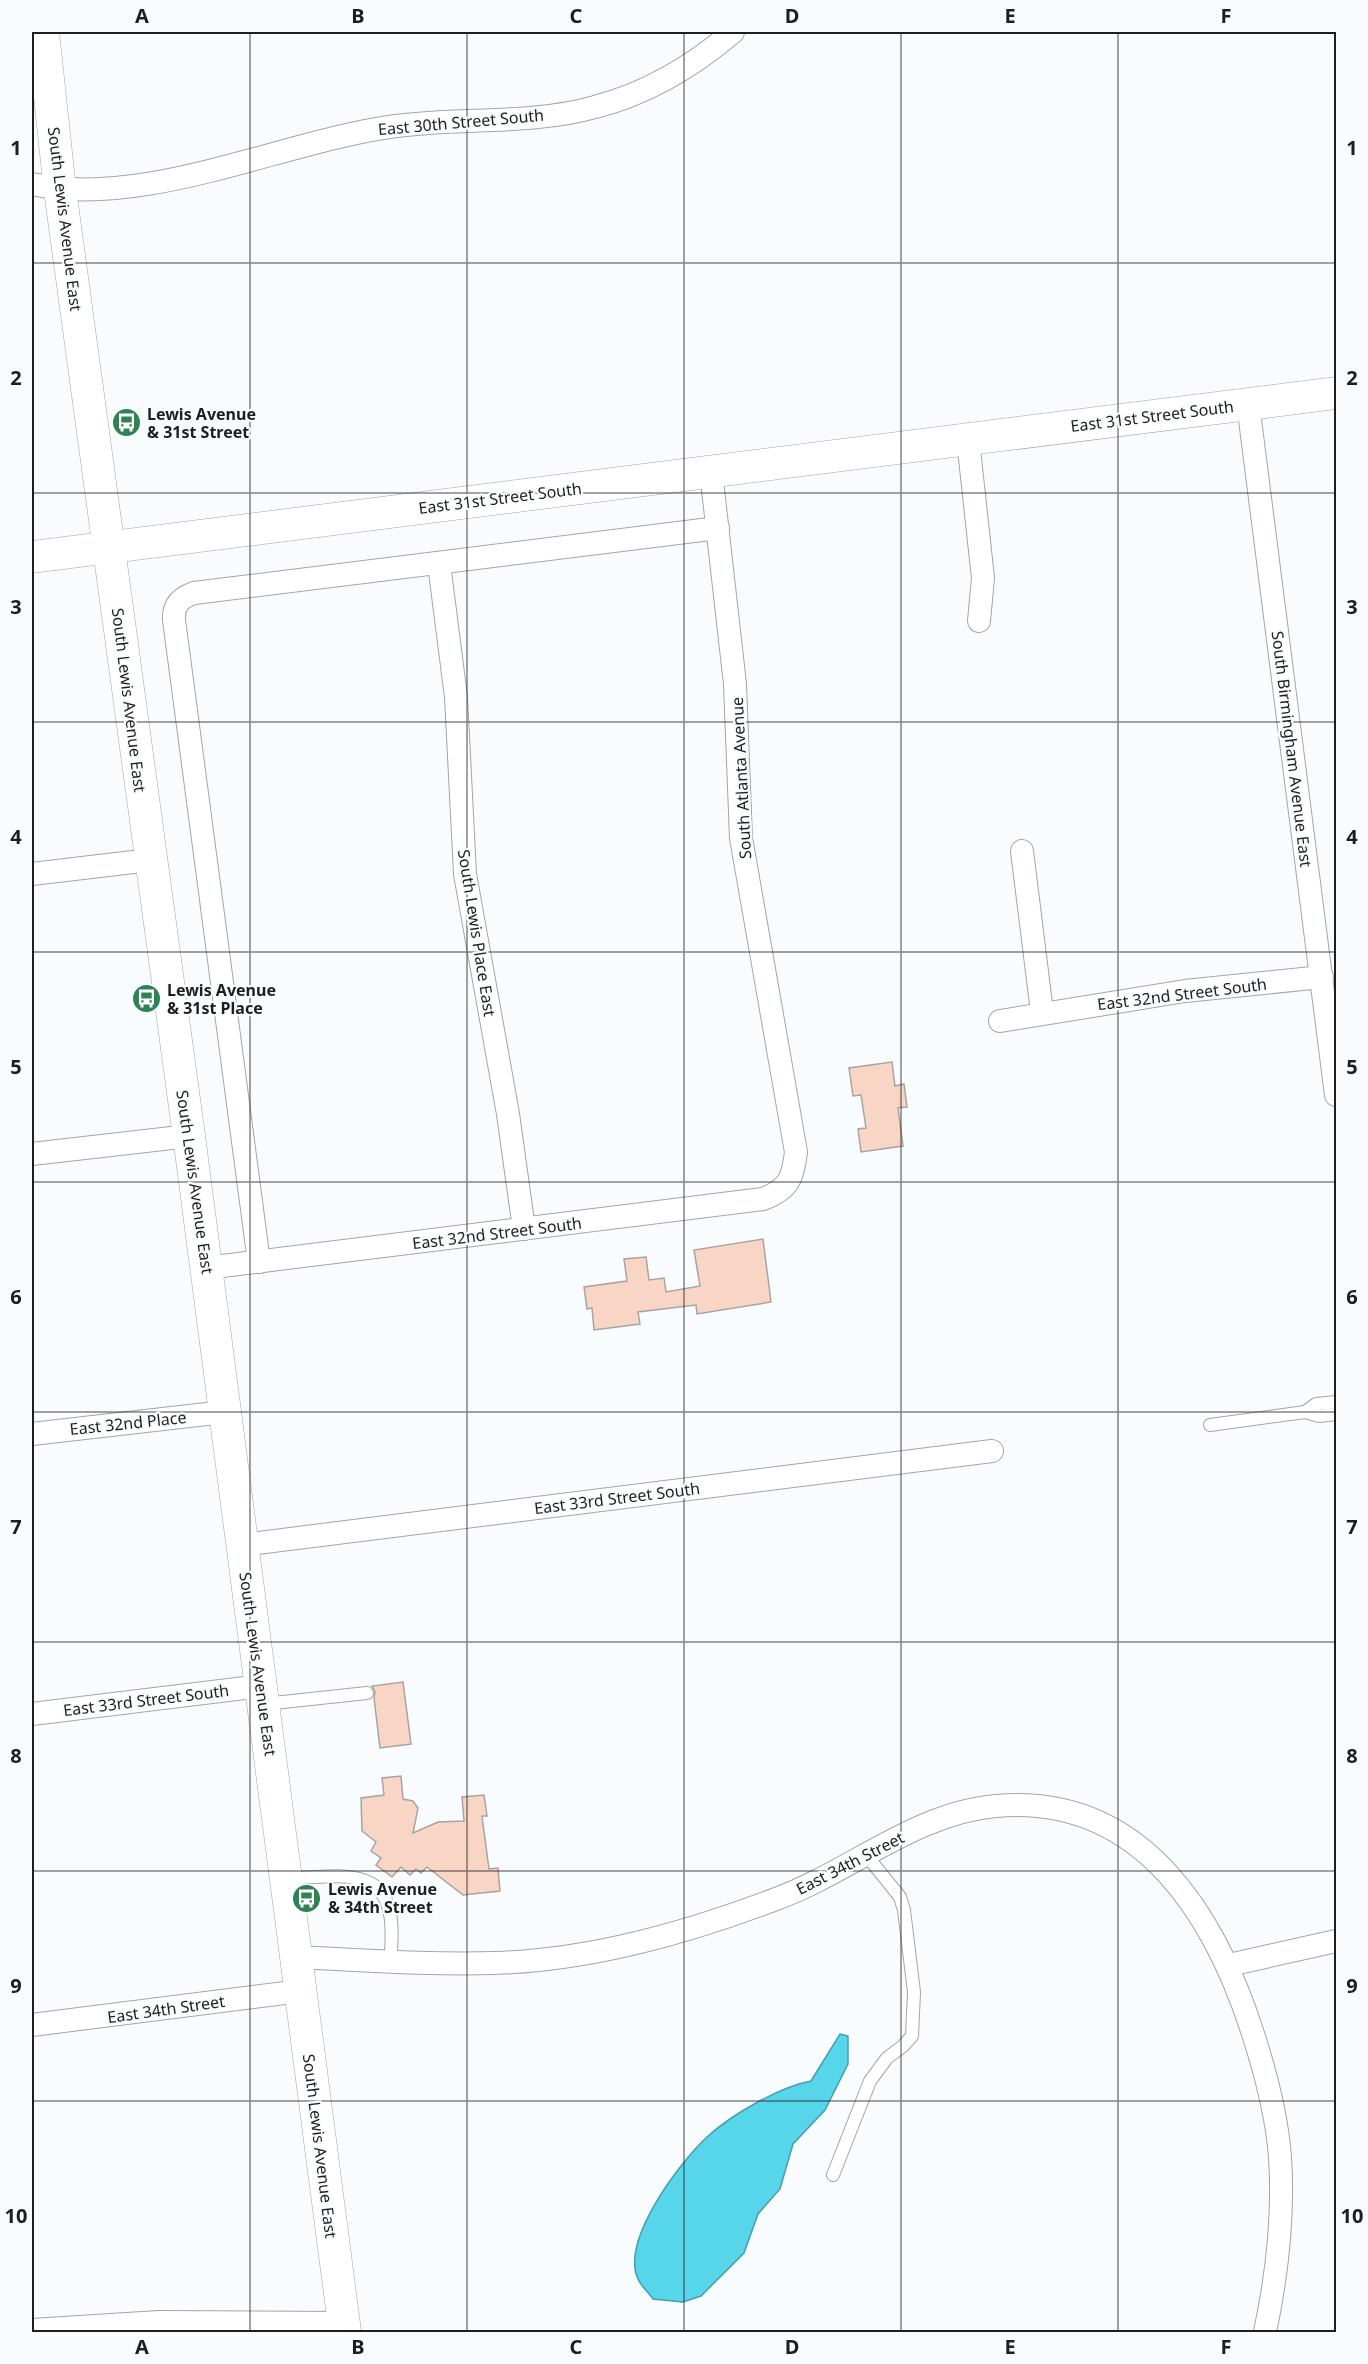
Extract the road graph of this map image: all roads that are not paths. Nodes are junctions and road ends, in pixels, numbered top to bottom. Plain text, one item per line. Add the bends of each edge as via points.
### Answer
1 (43, 32) edge
2 (733, 32) edge
3 (46, 187) edge
4 (1336, 393) edge
5 (1248, 404) junction
6 (968, 440) junction
7 (711, 472) junction
8 (718, 528) junction
9 (110, 547) junction
10 (32, 557) edge
11 (440, 564) junction
12 (979, 621) dead end
13 (1022, 851) dead end
14 (150, 860) junction
15 (32, 874) edge
16 (1322, 977) junction
17 (1042, 1012) junction
18 (1000, 1021) dead end
19 (1333, 1043) edge
20 (1336, 1095) edge
21 (189, 1136) junction
22 (32, 1154) edge
23 (785, 1186) joint
24 (524, 1229) junction
25 (259, 1262) junction
26 (206, 1268) junction
27 (1336, 1402) edge
28 (224, 1412) junction
29 (1305, 1412) junction
30 (1336, 1414) edge
31 (1210, 1425) dead end
32 (32, 1434) edge
33 (992, 1451) dead end
34 (242, 1545) junction
35 (367, 1693) dead end
36 (262, 1695) junction
37 (32, 1714) edge
38 (867, 1856) junction
39 (286, 1879) junction
40 (1336, 1941) edge
41 (297, 1957) junction
42 (390, 1962) junction
43 (1229, 1965) junction
44 (301, 1991) junction
45 (32, 2025) edge
46 (833, 2175) dead end
47 (159, 2327) edge
48 (344, 2328) edge
49 (32, 2330) edge
50 (1265, 2332) edge

1 - 3 main road, South Lewis Avenue East
2 - 3 street, East 30th Street South via 674,74 595,107 526,117 397,126 296,146 172,178 99,189
3 - 9 main road, South Lewis Avenue East
4 - 5 main road, East 31st Street South
5 - 6 main road, East 31st Street South
5 - 16 street, South Birmingham Avenue East
6 - 7 main road, East 31st Street South
6 - 12 street via 983,578
7 - 8 street, South Atlanta Avenue
7 - 9 main road, East 31st Street South
8 - 11 street
8 - 23 street, South Atlanta Avenue via 735,684 741,838 796,1152 793,1175
9 - 10 main road, East 31st Street South
9 - 14 main road, South Lewis Avenue East
11 - 24 street, South Lewis Place East via 456,697 465,874 508,1114
11 - 25 street via 194,593 176,605 174,620
13 - 17 street
14 - 15 street
14 - 21 main road, South Lewis Avenue East
16 - 17 street, East 32nd Street South via 1185,991
16 - 19 street, South Birmingham Avenue East
17 - 18 street, East 32nd Street South
19 - 20 street, South Birmingham Avenue East
21 - 22 street
21 - 26 main road, South Lewis Avenue East
23 - 24 street, East 32nd Street South via 763,1199
24 - 25 street, East 32nd Street South
25 - 26 street, East 32nd Street South
26 - 28 main road, South Lewis Avenue East
27 - 29 lane via 1316,1404
28 - 32 street, East 32nd Place
28 - 34 main road, South Lewis Avenue East
29 - 30 lane via 1319,1416
29 - 31 lane
33 - 34 street, East 33rd Street South
34 - 36 main road, South Lewis Avenue East
35 - 36 lane
36 - 37 street, East 33rd Street South
36 - 39 main road, South Lewis Avenue East
38 - 42 street, East 34th Street via 782,1897 692,1930 607,1949 497,1963
38 - 43 street, East 34th Street via 938,1818 969,1810 1028,1805 1061,1810 1098,1823 1153,1858 1199,1910
38 - 46 lane via 900,1897 914,1992 912,2036 870,2081
39 - 41 main road, South Lewis Avenue East
39 - 42 lane via 350,1876 367,1880 384,1895 392,1911
40 - 43 street
41 - 42 street, East 34th Street
41 - 44 main road, South Lewis Avenue East
43 - 50 street, East 34th Street via 1265,2072 1280,2156 1278,2251
44 - 45 street, East 34th Street
44 - 48 main road, South Lewis Avenue East
47 - 48 street
47 - 49 street

